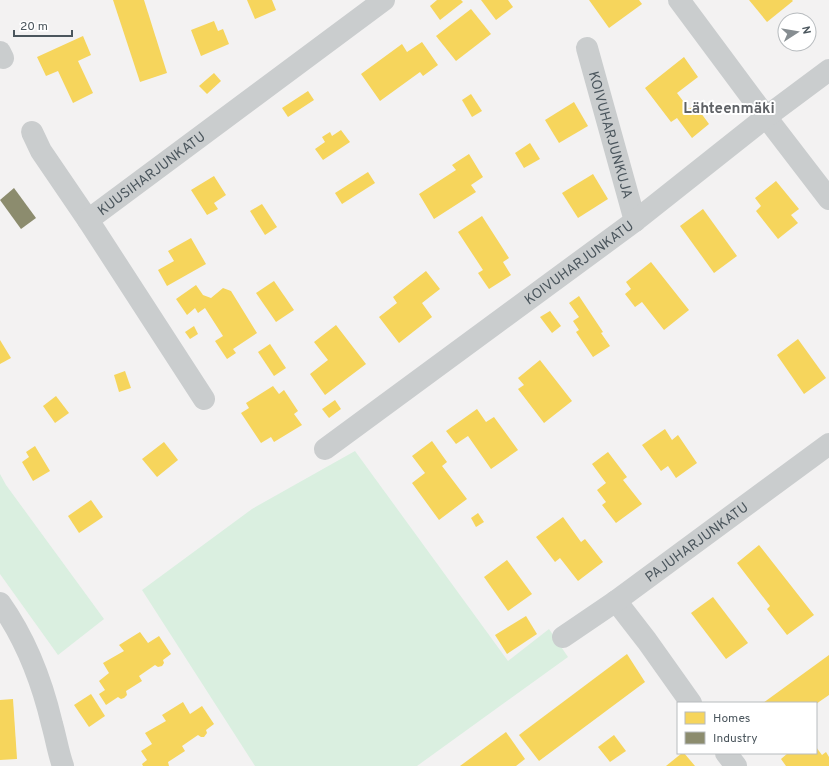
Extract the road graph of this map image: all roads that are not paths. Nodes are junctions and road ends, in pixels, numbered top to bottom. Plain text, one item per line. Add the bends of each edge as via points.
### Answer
1 (384, 0) edge
2 (679, 0) edge
3 (587, 48) dead end
4 (829, 70) edge
5 (766, 117) junction
6 (32, 132) dead end
7 (829, 200) edge
8 (88, 220) junction
9 (635, 221) junction
10 (204, 399) dead end
11 (829, 444) edge
12 (325, 449) dead end
13 (616, 601) junction
14 (0, 603) edge
15 (563, 637) dead end
16 (690, 702) edge
17 (727, 754) edge
18 (62, 766) edge
19 (736, 766) edge

1 - 8 street, KUUSIHARJUNKATU
2 - 5 street
3 - 9 street, KOIVUHARJUNKUJA
4 - 5 street, KOIVUHARJUNKATU
5 - 7 street
5 - 9 street, KOIVUHARJUNKATU
6 - 8 street via 41,151
8 - 10 street, KUUSIHARJUNKATU
9 - 12 street, KOIVUHARJUNKATU
11 - 13 street, PAJUHARJUNKATU
13 - 15 street, PAJUHARJUNKATU
13 - 16 street
14 - 18 street via 31,660 43,693
17 - 19 street

